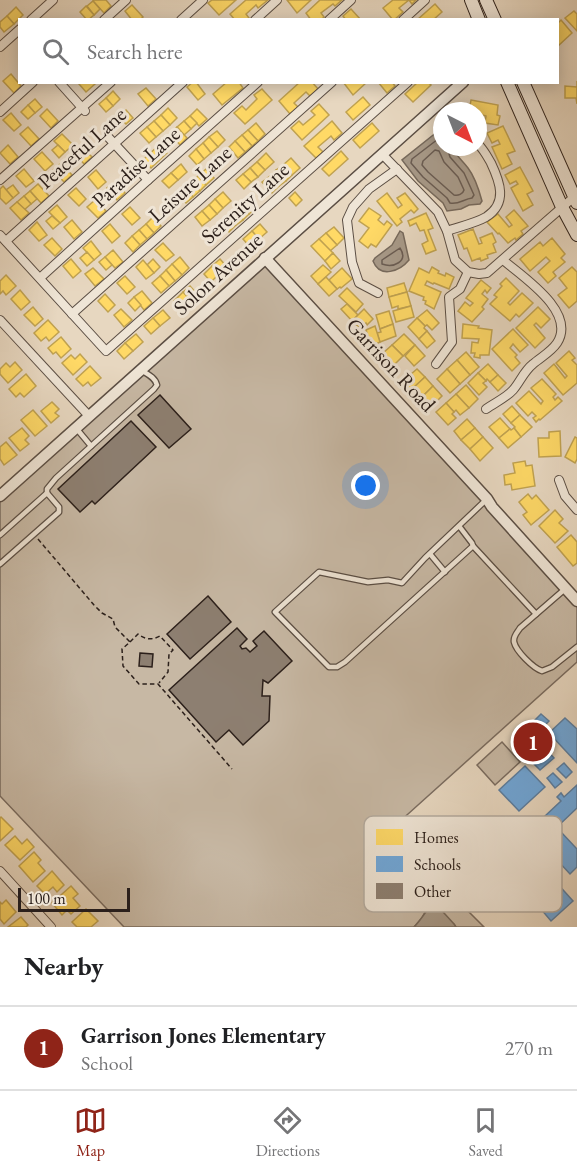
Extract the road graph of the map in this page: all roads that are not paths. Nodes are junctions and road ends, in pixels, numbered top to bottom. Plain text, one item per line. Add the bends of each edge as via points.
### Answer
1 (53, 0) edge
2 (126, 0) edge
3 (203, 0) edge
4 (277, 0) edge
5 (351, 0) edge
6 (426, 0) edge
7 (471, 0) edge
8 (486, 0) edge
9 (33, 18) edge
10 (106, 18) edge
11 (183, 18) edge
12 (257, 18) edge
13 (331, 18) edge
14 (406, 18) edge
15 (479, 18) edge
16 (494, 18) edge
17 (18, 34) edge
18 (0, 47) edge
19 (31, 84) edge
20 (61, 84) edge
21 (109, 84) edge
22 (181, 84) edge
23 (256, 84) edge
24 (330, 84) edge
25 (406, 84) edge
26 (461, 84) edge
27 (508, 84) edge
28 (524, 84) edge
29 (84, 110) junction
30 (0, 112) edge
31 (112, 140) junction
32 (382, 154) junction
33 (486, 156) edge
34 (397, 169) junction
35 (0, 180) edge
36 (148, 180) junction
37 (575, 200) edge
38 (562, 207) junction
39 (447, 231) junction
40 (577, 235) edge
41 (3, 238) edge
42 (266, 258) junction
43 (503, 260) junction
44 (468, 272) junction
45 (40, 278) junction
46 (378, 293) dead end
47 (72, 314) junction
48 (0, 320) edge
49 (436, 364) dead end
50 (141, 370) junction
51 (486, 409) dead end
52 (89, 416) junction
53 (76, 428) junction
54 (92, 446) junction
55 (559, 480) dead end
56 (47, 493) junction
57 (0, 496) edge
58 (487, 499) junction
59 (577, 510) edge
60 (459, 526) junction
61 (0, 535) edge
62 (473, 546) junction
63 (430, 554) junction
64 (0, 564) edge
65 (445, 572) junction
66 (565, 588) junction
67 (577, 591) edge
68 (577, 601) edge
69 (536, 614) junction
70 (577, 647) edge
71 (0, 872) edge
72 (51, 927) edge

1 - 9 street
2 - 10 street
3 - 11 street
4 - 12 street
5 - 13 street
6 - 14 street
7 - 15 main road
8 - 16 main road
17 - 18 street
19 - 30 street
20 - 29 street
21 - 29 street
22 - 31 street, Peaceful Lane
23 - 36 street, Paradise Lane
24 - 47 street, Leisure Lane
25 - 47 street, Serenity Lane via 106,351
26 - 32 street, Solon Avenue
27 - 38 main road
28 - 37 main road
29 - 35 street
31 - 36 street
31 - 41 street, Peaceful Lane
32 - 34 street
32 - 42 street, Solon Avenue
33 - 39 street via 501,192 497,207 485,218
34 - 39 street via 438,212
34 - 46 street via 369,189 353,207 348,220 352,262 359,283
36 - 45 street, Paradise Lane
37 - 38 street
38 - 40 main road
38 - 43 street
39 - 44 street via 455,260
41 - 45 street
42 - 50 street, Solon Avenue
42 - 58 street, Garrison Road
43 - 44 street via 487,273
43 - 51 street via 546,297 558,312 562,327 554,347 531,365 512,391
44 - 49 street via 460,289 449,297 452,342
45 - 47 street
48 - 52 street
50 - 52 street, Solon Avenue
50 - 54 lane via 152,377 156,387
52 - 53 street, Solon Avenue
53 - 54 lane
53 - 57 street, Solon Avenue
54 - 56 lane via 56,478
55 - 59 street via 565,496
56 - 61 lane
56 - 64 lane via 59,511
58 - 60 lane
58 - 66 street, Garrison Road
58 - 67 street, Garrison Road
60 - 62 lane
60 - 63 lane
62 - 65 lane
62 - 69 lane
63 - 65 lane
63 - 65 lane via 402,583 368,582 319,572 275,612 333,668 345,662
66 - 68 street, Garrison Road
66 - 69 lane
69 - 70 lane via 520,628 514,641 533,667 542,671 552,667
71 - 72 street

